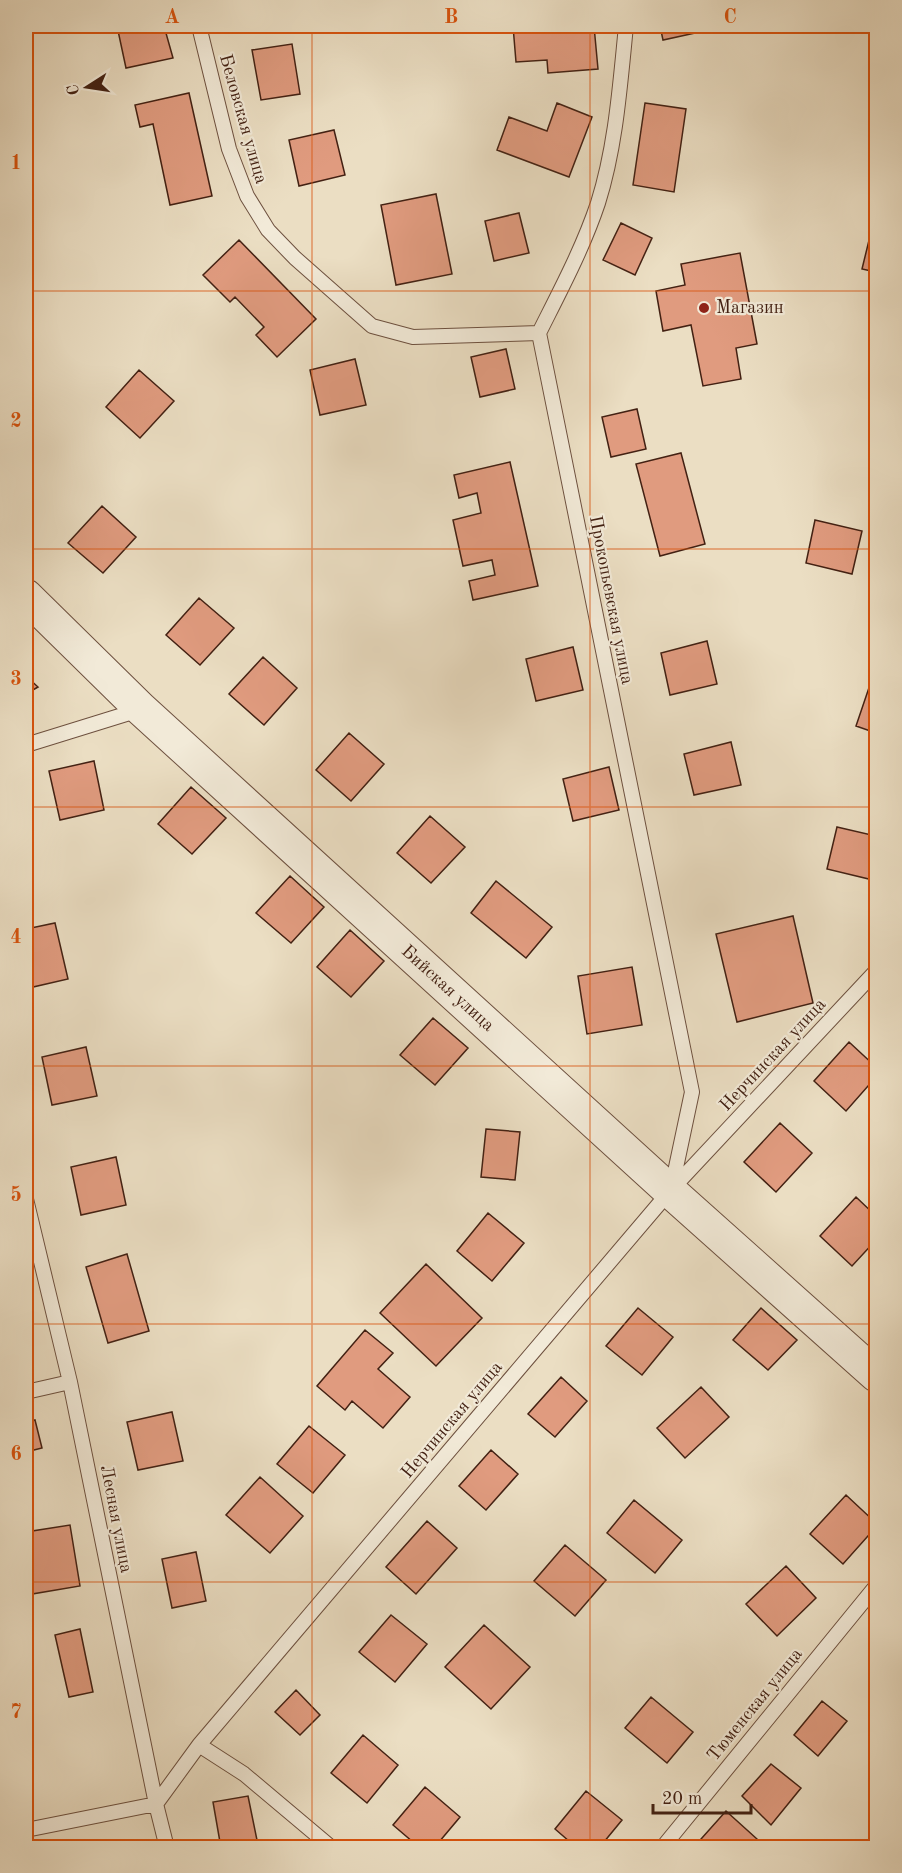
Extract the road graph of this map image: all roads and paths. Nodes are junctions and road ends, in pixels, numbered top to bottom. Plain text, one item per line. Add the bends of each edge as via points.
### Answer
1 (199, 26) edge
2 (626, 26) edge
3 (539, 333) junction
4 (26, 596) edge
5 (141, 710) junction
6 (26, 745) edge
7 (876, 971) edge
8 (670, 1191) junction
9 (26, 1199) edge
10 (876, 1375) edge
11 (70, 1382) junction
12 (26, 1392) edge
13 (876, 1586) edge
14 (198, 1745) junction
15 (156, 1804) junction
16 (26, 1830) edge
17 (167, 1848) edge
18 (332, 1848) edge
19 (662, 1848) edge

1 - 3 lane, Беловская улица via 229,149 247,196 268,230 295,258 372,326 413,338
2 - 3 lane via 613,143 598,203
3 - 8 lane, Прокопьевская улица via 692,1092
4 - 5 street, Бийская улица
5 - 6 lane
5 - 8 street, Бийская улица
7 - 8 lane, Нерчинская улица
8 - 10 street, Бийская улица
8 - 14 lane, Нерчинская улица
9 - 11 lane, Лесная улица
11 - 12 lane
11 - 15 lane, Лесная улица
13 - 19 lane, Тюменская улица
14 - 15 lane, Нерчинская улица
14 - 18 lane via 244,1774
15 - 16 lane
15 - 17 lane, Лесная улица

